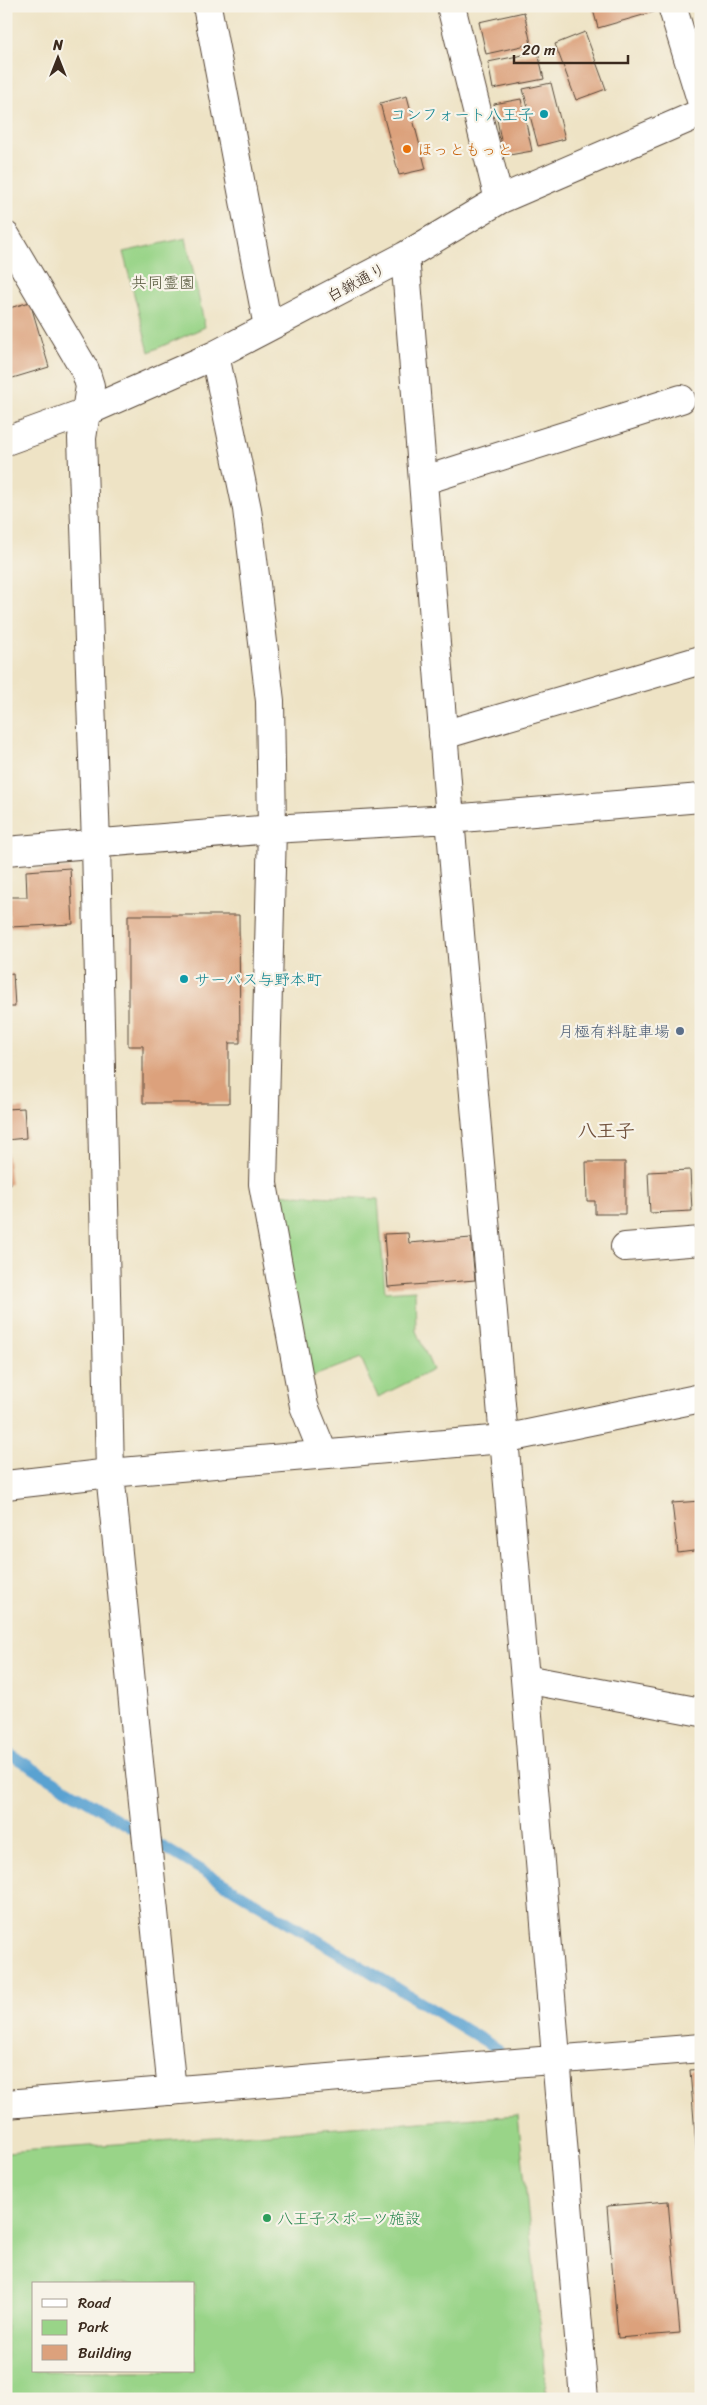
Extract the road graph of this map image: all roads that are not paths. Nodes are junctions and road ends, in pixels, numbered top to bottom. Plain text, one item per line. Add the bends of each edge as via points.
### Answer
1 (207, 6) edge
2 (451, 6) edge
3 (672, 6) edge
4 (701, 100) edge
5 (701, 113) edge
6 (499, 200) junction
7 (6, 236) edge
8 (405, 256) junction
9 (268, 328) junction
10 (215, 354) junction
11 (681, 399) dead end
12 (86, 412) junction
13 (6, 442) edge
14 (424, 480) junction
15 (701, 660) edge
16 (444, 735) junction
17 (701, 798) edge
18 (450, 819) junction
19 (272, 829) junction
20 (96, 844) junction
21 (6, 851) edge
22 (701, 1241) edge
23 (625, 1247) dead end
24 (701, 1398) edge
25 (503, 1439) junction
26 (323, 1453) junction
27 (110, 1473) junction
28 (6, 1485) edge
29 (525, 1679) junction
30 (701, 1712) edge
31 (701, 2048) edge
32 (557, 2058) junction
33 (172, 2092) junction
34 (6, 2104) edge
35 (584, 2399) edge

1 - 9 street
2 - 6 street
3 - 4 street
5 - 6 street, 白鍬通り
6 - 8 street, 白鍬通り
7 - 12 street via 89,378
8 - 9 street, 白鍬通り
8 - 14 street
9 - 10 street, 白鍬通り
10 - 12 street, 白鍬通り
10 - 19 street via 247,509 270,701
11 - 14 street
12 - 13 street, 白鍬通り
12 - 20 street via 82,438
14 - 16 street
15 - 16 street
16 - 18 street
17 - 18 street
18 - 19 street
18 - 25 street
19 - 20 street
19 - 26 street via 263,1184 304,1406
20 - 21 street
20 - 27 street
22 - 23 street
24 - 25 street
25 - 26 street
25 - 29 street
26 - 27 street
27 - 28 street
27 - 33 street
29 - 30 street
29 - 32 street
31 - 32 street
32 - 33 street
32 - 35 street
33 - 34 street

